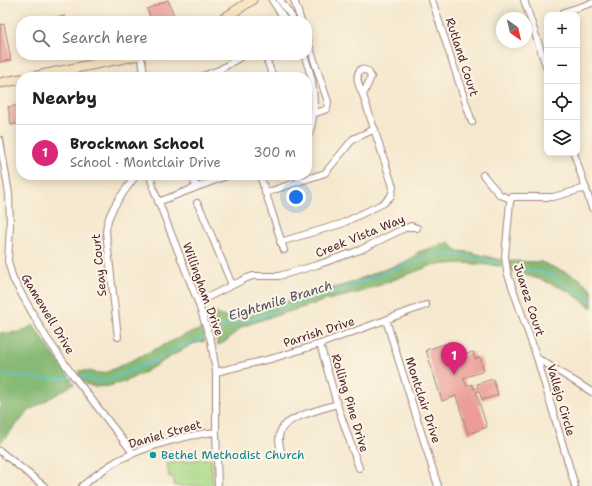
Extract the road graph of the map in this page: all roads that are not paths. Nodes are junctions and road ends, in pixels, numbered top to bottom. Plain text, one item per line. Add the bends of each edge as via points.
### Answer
1 (252, 0) edge
2 (272, 0) edge
3 (280, 0) edge
4 (294, 0) edge
5 (432, 0) edge
6 (524, 0) edge
7 (592, 3) edge
8 (564, 12) dead end
9 (228, 16) edge
10 (283, 16) edge
11 (291, 16) edge
12 (299, 16) edge
13 (312, 55) edge
14 (115, 60) edge
15 (141, 60) edge
16 (236, 60) edge
17 (267, 60) edge
18 (305, 60) edge
19 (544, 60) edge
20 (57, 72) edge
21 (144, 72) edge
22 (214, 72) edge
23 (271, 72) edge
24 (309, 72) edge
25 (16, 80) edge
26 (312, 82) edge
27 (0, 83) edge
28 (363, 95) dead end
29 (314, 114) junction
30 (472, 122) dead end
31 (312, 125) edge
32 (375, 129) junction
33 (0, 140) edge
34 (575, 156) edge
35 (483, 175) dead end
36 (312, 177) edge
37 (133, 180) edge
38 (151, 180) edge
39 (194, 180) edge
40 (215, 180) edge
41 (261, 180) edge
42 (304, 180) edge
43 (196, 187) junction
44 (586, 188) junction
45 (265, 193) junction
46 (511, 199) junction
47 (591, 201) edge
48 (158, 202) junction
49 (197, 203) dead end
50 (592, 208) edge
51 (417, 228) dead end
52 (280, 242) junction
53 (284, 250) dead end
54 (232, 286) junction
55 (198, 302) junction
56 (426, 305) dead end
57 (386, 320) junction
58 (118, 337) dead end
59 (320, 344) junction
60 (537, 358) junction
61 (216, 372) junction
62 (592, 392) edge
63 (337, 404) junction
64 (216, 432) junction
65 (0, 451) edge
66 (133, 453) junction
67 (282, 454) dead end
68 (359, 468) dead end
69 (44, 486) edge
70 (82, 486) edge
71 (218, 486) edge
72 (438, 486) edge
73 (575, 486) edge

1 - 9 main road
2 - 10 street
3 - 11 street
4 - 12 street
5 - 30 street, Rutland Court
6 - 19 street
7 - 8 street
13 - 29 street via 328,102 327,109
14 - 20 main road
15 - 21 street
16 - 22 street
17 - 23 street
18 - 24 street
25 - 27 main road
26 - 29 street
28 - 32 street
29 - 31 street
32 - 36 street via 353,139 325,173
32 - 52 street via 393,187 391,196 384,203 341,224
33 - 66 street, Gamewell Drive via 9,194 8,262 13,279 46,337
34 - 44 street
35 - 46 street via 500,195
37 - 58 street, Seay Court via 112,210 106,232
38 - 48 street, Willingham Drive
39 - 43 street
40 - 43 street
41 - 45 street
42 - 45 street
43 - 48 street
44 - 46 street via 553,197
44 - 47 street
45 - 52 street
46 - 60 street, Juarez Court via 506,268
47 - 50 street
48 - 55 street, Willingham Drive
49 - 54 street
51 - 54 street, Creek Vista Way via 411,226 403,229 360,250 317,266 279,276 254,276
52 - 53 street
54 - 55 street, Creek Vista Way
55 - 61 street, Willingham Drive via 211,341
56 - 57 street, Parrish Drive
57 - 59 street, Parrish Drive
57 - 72 street, Montclair Drive
59 - 61 street, Parrish Drive
59 - 63 street, Rolling Pine Drive
60 - 62 street, Vallejo Circle
60 - 73 street, Vallejo Circle
61 - 64 street, Willingham Drive
63 - 67 street via 291,420 281,430 279,443
63 - 68 street, Rolling Pine Drive
64 - 66 street, Daniel Street
64 - 71 street, Willingham Drive
65 - 69 street
66 - 70 street, Daniel Street via 111,464

